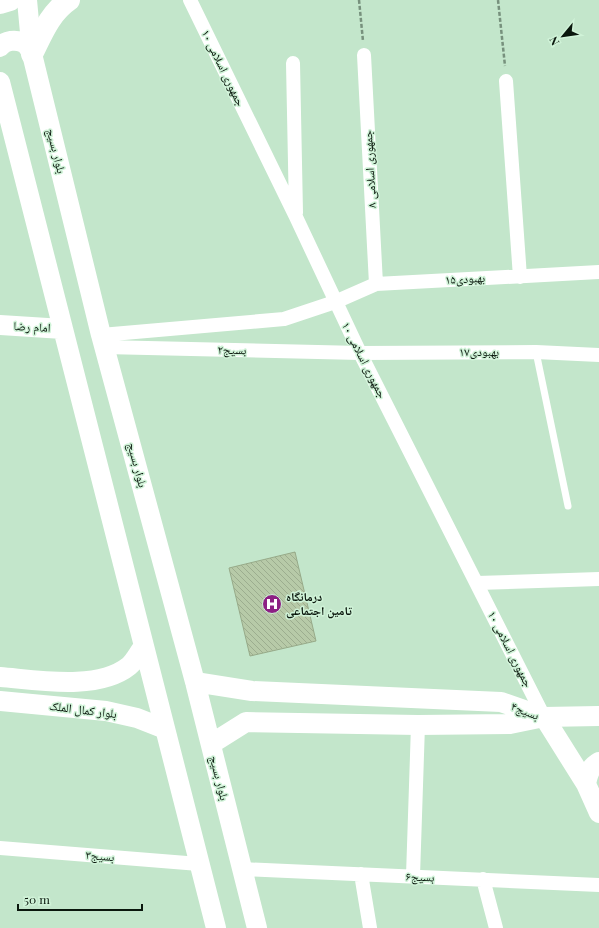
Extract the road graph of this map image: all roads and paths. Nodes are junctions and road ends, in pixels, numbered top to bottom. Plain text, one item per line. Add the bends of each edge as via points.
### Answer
1 (10, 0) edge
2 (27, 0) edge
3 (69, 0) edge
4 (190, 0) edge
5 (359, 0) edge
6 (498, 0) edge
7 (0, 3) edge
8 (0, 47) edge
9 (32, 54) junction
10 (364, 55) joint
11 (293, 64) dead end
12 (506, 81) joint
13 (0, 82) edge
14 (296, 217) junction
15 (599, 272) edge
16 (520, 277) junction
17 (376, 284) junction
18 (335, 302) junction
19 (0, 326) edge
20 (63, 329) junction
21 (103, 341) junction
22 (536, 352) junction
23 (360, 353) junction
24 (599, 355) edge
25 (568, 506) dead end
26 (599, 579) edge
27 (477, 583) junction
28 (144, 646) junction
29 (0, 677) edge
30 (195, 682) junction
31 (0, 701) edge
32 (599, 716) edge
33 (544, 717) junction
34 (418, 726) junction
35 (165, 729) junction
36 (210, 744) junction
37 (599, 762) edge
38 (586, 784) junction
39 (599, 813) edge
40 (0, 848) edge
41 (199, 864) junction
42 (242, 869) junction
43 (361, 874) junction
44 (413, 876) junction
45 (483, 879) junction
46 (599, 884) edge
47 (216, 928) edge
48 (257, 928) edge
49 (370, 928) edge
50 (496, 928) edge

1 - 7 main road
2 - 9 main road, بلوار بسیج
3 - 9 main road via 59,7
4 - 14 street, جمهوری اسلامی ۱۰
5 - 10 path
6 - 12 path
8 - 9 main road via 3,43 14,40 25,44
9 - 21 main road, بلوار بسیج
10 - 17 street, جمهوری اسلامی ۸
11 - 14 street
12 - 16 street
13 - 20 main road
14 - 18 street, جمهوری اسلامی ۱۰
15 - 16 street, بهبودی۱۵
16 - 17 street, بهبودی۱۵
17 - 18 street, بهبودی۱۵
18 - 21 street, بسیج۲ via 284,319
18 - 23 street, جمهوری اسلامی ۱۰
19 - 20 main road, امام رضا
20 - 28 main road
21 - 23 street, بسیج۲
21 - 30 main road, بلوار بسیج
22 - 23 street, بهبودی۱۷
22 - 24 street, بهبودی۱۷
22 - 25 lane
23 - 27 street, جمهوری اسلامی ۱۰
26 - 27 street
27 - 33 street, جمهوری اسلامی ۱۰
28 - 29 main road, بلوار کمال الملک via 130,665 117,674 100,679 76,683
28 - 35 main road
30 - 33 main road, بسیج۴ via 252,691 501,702
30 - 36 main road, بلوار بسیج
31 - 35 main road, بلوار کمال الملک via 106,711 137,718
32 - 33 main road
33 - 34 main road, بسیج۴ via 510,724
33 - 38 main road
34 - 36 main road, بسیج۴ via 246,722
34 - 44 street
35 - 41 main road
36 - 42 main road, بلوار بسیج
37 - 38 main road via 589,772
38 - 39 main road
40 - 41 street, بسیج۳
41 - 47 main road
42 - 43 street, بسیج۶
42 - 48 main road, بلوار بسیج
43 - 44 street, بسیج۶
43 - 49 street
44 - 45 street, بسیج۶
45 - 46 street, بسیج۶
45 - 50 street

